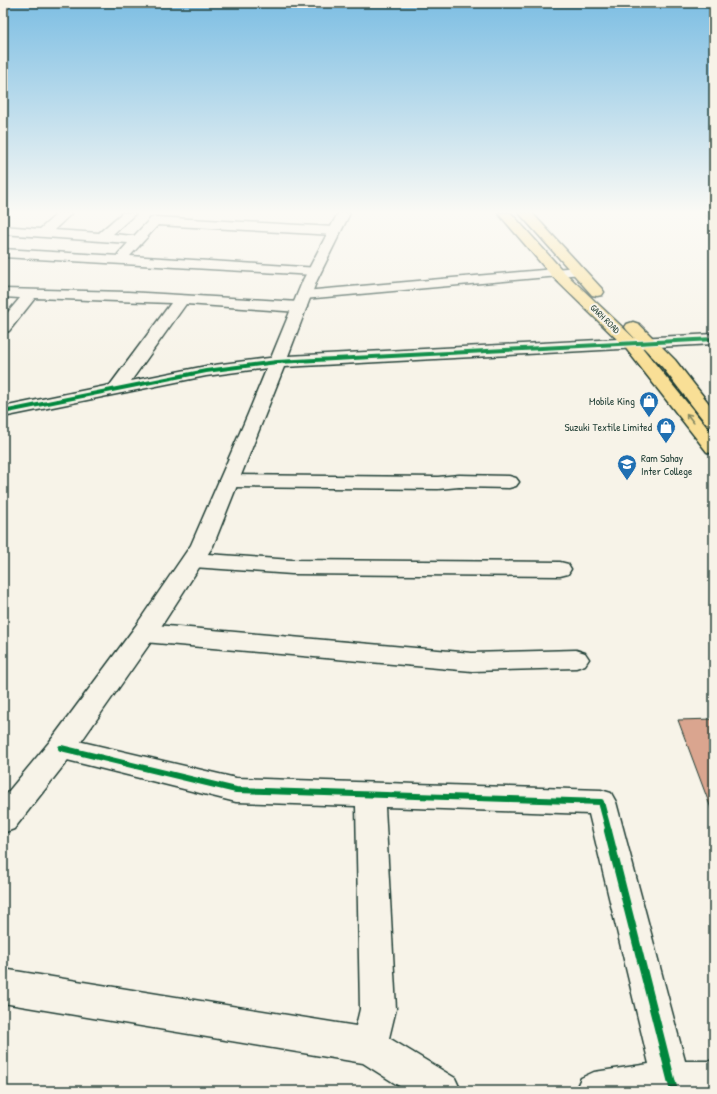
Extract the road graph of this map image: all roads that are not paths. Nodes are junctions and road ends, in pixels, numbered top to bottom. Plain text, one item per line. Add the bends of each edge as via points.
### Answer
1 (194, 264) edge
2 (318, 264) edge
3 (549, 264) edge
4 (571, 264) edge
5 (314, 271) junction
6 (577, 271) junction
7 (557, 273) junction
8 (3, 293) edge
9 (31, 294) junction
10 (182, 299) junction
11 (302, 301) junction
12 (3, 328) edge
13 (714, 339) edge
14 (648, 342) junction
15 (630, 343) junction
16 (277, 362) junction
17 (669, 364) junction
18 (648, 366) junction
19 (116, 389) junction
20 (3, 412) edge
21 (714, 422) edge
22 (714, 448) edge
23 (229, 481) junction
24 (509, 482) dead end
25 (193, 560) junction
26 (560, 569) dead end
27 (144, 633) junction
28 (576, 659) dead end
29 (61, 748) junction
30 (370, 796) junction
31 (3, 820) edge
32 (3, 986) edge
33 (369, 1046) junction
34 (714, 1080) edge
35 (672, 1086) edge
36 (442, 1091) edge
37 (594, 1091) edge

1 - 5 street
2 - 5 street
3 - 7 main road, GARH ROAD
4 - 6 main road, GARH ROAD
5 - 11 street
6 - 7 street
6 - 14 main road, GARH ROAD
7 - 11 street
7 - 15 main road, GARH ROAD
8 - 9 street
9 - 10 street
9 - 12 street
10 - 11 street
10 - 19 street
11 - 16 street
13 - 14 street
14 - 15 street
14 - 17 main road, GARH ROAD
15 - 16 street
15 - 18 main road, GARH ROAD
16 - 19 street via 206,371
16 - 23 street
17 - 18 main road
17 - 21 main road, GARH ROAD
22 -> 18 main road, GARH ROAD
19 - 20 street
23 - 24 street
23 - 25 street via 202,546
25 - 26 street via 292,567
25 - 27 street
27 - 28 street via 472,662
27 - 29 street
29 - 30 street via 236,790
29 - 31 street
30 - 33 street via 378,1009
30 - 35 street via 601,802
32 - 33 street
33 - 36 street
34 - 35 street
35 - 37 street

